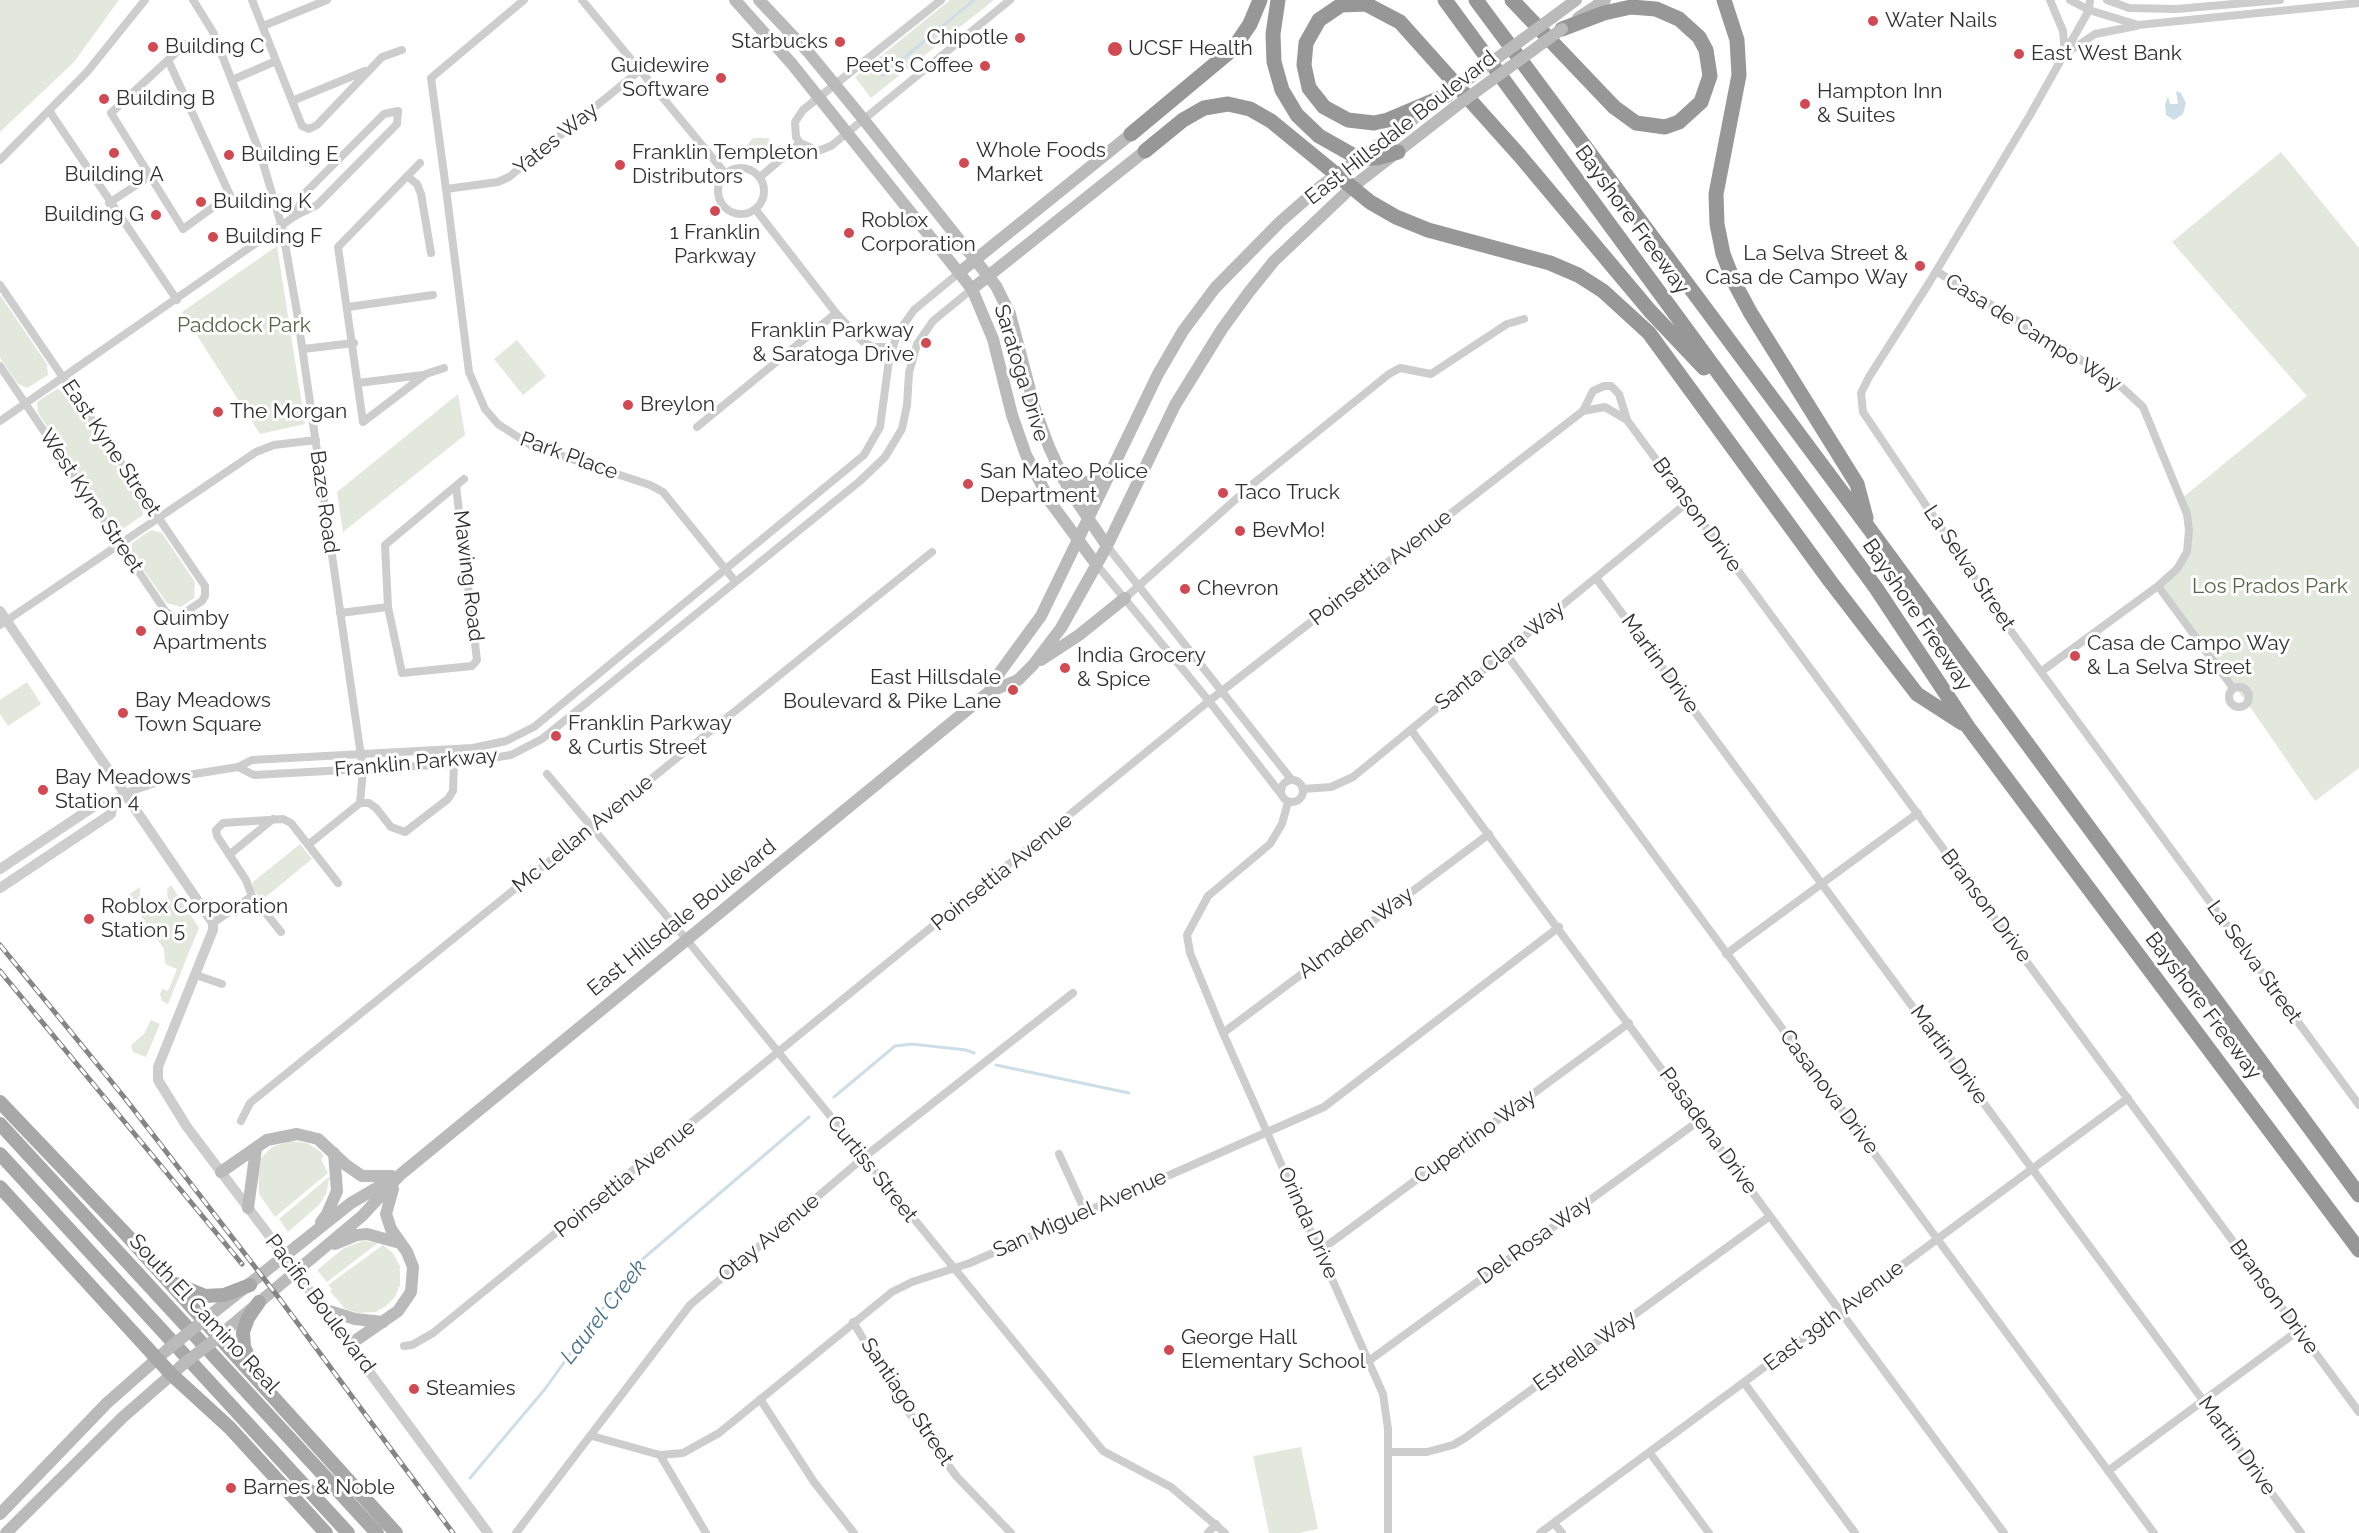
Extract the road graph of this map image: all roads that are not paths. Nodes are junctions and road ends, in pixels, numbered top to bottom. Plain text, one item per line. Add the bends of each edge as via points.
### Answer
1 (145, 0) edge
2 (193, 0) edge
3 (252, 0) edge
4 (327, 0) edge
5 (524, 0) edge
6 (582, 0) edge
7 (735, 0) edge
8 (759, 0) edge
9 (941, 0) edge
10 (1010, 0) edge
11 (1260, 0) edge
12 (1278, 0) edge
13 (1445, 0) edge
14 (1476, 0) edge
15 (1512, 0) edge
16 (1576, 0) edge
17 (1605, 0) edge
18 (1724, 0) edge
19 (2050, 0) edge
20 (2070, 0) edge
21 (2090, 0) edge
22 (2107, 0) edge
23 (2280, 0) edge
24 (2359, 3) edge
25 (2089, 10) junction
26 (1558, 23) junction
27 (2138, 25) junction
28 (263, 26) junction
29 (185, 44) dead end
30 (402, 50) dead end
31 (2065, 54) junction
32 (168, 60) junction
33 (276, 62) junction
34 (368, 70) junction
35 (639, 71) junction
36 (232, 80) junction
37 (835, 86) junction
38 (818, 98) junction
39 (292, 101) junction
40 (1451, 101) junction
41 (50, 112) junction
42 (864, 120) junction
43 (847, 134) junction
44 (1131, 134) joint
45 (800, 143) junction
46 (1145, 151) joint
47 (1398, 152) junction
48 (1358, 158) junction
49 (0, 160) edge
50 (420, 163) dead end
51 (725, 173) junction
52 (1335, 175) junction
53 (150, 176) junction
54 (407, 176) junction
55 (760, 177) junction
56 (1351, 188) junction
57 (446, 189) junction
58 (109, 203) junction
59 (756, 210) junction
60 (295, 216) junction
61 (282, 227) junction
62 (431, 253) dead end
63 (976, 258) junction
64 (1936, 271) junction
65 (960, 272) junction
66 (990, 276) junction
67 (0, 285) edge
68 (972, 289) junction
69 (433, 295) dead end
70 (177, 300) junction
71 (348, 307) junction
72 (836, 312) junction
73 (1524, 319) dead end
74 (354, 343) junction
75 (892, 346) junction
76 (303, 350) junction
77 (0, 366) edge
78 (444, 368) dead end
79 (426, 374) junction
80 (63, 378) junction
81 (358, 383) junction
82 (25, 404) junction
83 (1605, 407) joint
84 (1582, 411) junction
85 (1746, 412) junction
86 (1627, 420) junction
87 (0, 421) edge
88 (697, 426) dead end
89 (316, 440) junction
90 (1111, 470) junction
91 (464, 479) dead end
92 (1063, 479) junction
93 (456, 486) junction
94 (1688, 502) junction
95 (158, 518) junction
96 (1088, 520) junction
97 (1868, 527) junction
98 (1078, 541) junction
99 (120, 544) junction
100 (1107, 546) junction
101 (932, 552) dead end
102 (1096, 564) junction
103 (726, 570) junction
104 (1596, 578) junction
105 (735, 581) junction
106 (1139, 586) junction
107 (2158, 586) junction
108 (1125, 598) junction
109 (388, 607) junction
110 (190, 609) joint
111 (0, 611) edge
112 (340, 613) junction
113 (3, 623) edge
114 (1504, 651) junction
115 (1033, 665) junction
116 (2042, 671) junction
117 (2233, 688) dead end
118 (989, 692) junction
119 (1222, 692) junction
120 (1209, 701) junction
121 (1968, 727) junction
122 (1411, 730) junction
123 (360, 756) junction
124 (454, 764) junction
125 (238, 767) junction
126 (363, 770) junction
127 (547, 774) dead end
128 (1291, 779) junction
129 (1304, 789) junction
130 (126, 794) junction
131 (1281, 794) junction
132 (113, 802) junction
133 (360, 802) junction
134 (1288, 802) junction
135 (1918, 813) junction
136 (274, 819) junction
137 (591, 828) junction
138 (1489, 834) junction
139 (308, 845) junction
140 (229, 855) junction
141 (0, 869) edge
142 (1821, 882) junction
143 (338, 883) dead end
144 (0, 888) edge
145 (252, 896) junction
146 (213, 923) junction
147 (1559, 927) junction
148 (282, 932) dead end
149 (687, 940) junction
150 (1726, 954) junction
151 (196, 975) junction
152 (222, 984) dead end
153 (1073, 993) dead end
154 (1629, 1023) junction
155 (1223, 1033) junction
156 (778, 1055) junction
157 (2128, 1098) junction
158 (0, 1102) edge
159 (2359, 1105) edge
160 (1700, 1120) junction
161 (241, 1121) dead end
162 (0, 1124) edge
163 (1265, 1131) junction
164 (256, 1149) junction
165 (334, 1153) junction
166 (0, 1154) edge
167 (1059, 1154) dead end
168 (863, 1158) junction
169 (2033, 1168) junction
170 (221, 1172) junction
171 (401, 1174) junction
172 (0, 1187) edge
173 (2359, 1195) edge
174 (248, 1208) junction
175 (1085, 1211) junction
176 (1770, 1216) junction
177 (1937, 1238) junction
178 (307, 1239) junction
179 (400, 1243) junction
180 (2359, 1250) edge
181 (320, 1251) junction
182 (1321, 1251) junction
183 (952, 1268) junction
184 (166, 1278) junction
185 (250, 1285) junction
186 (260, 1302) junction
187 (322, 1309) junction
188 (1841, 1311) junction
189 (201, 1322) junction
190 (383, 1322) junction
191 (853, 1322) junction
192 (2299, 1330) junction
193 (216, 1338) junction
194 (349, 1345) junction
195 (404, 1346) dead end
196 (162, 1354) junction
197 (1370, 1360) junction
198 (176, 1370) junction
199 (1745, 1384) junction
200 (264, 1386) junction
201 (760, 1399) junction
202 (2204, 1401) junction
203 (2359, 1412) edge
204 (592, 1436) junction
205 (1388, 1452) junction
206 (1650, 1453) junction
207 (660, 1455) junction
208 (2108, 1471) junction
209 (0, 1514) edge
210 (1554, 1522) junction
211 (1216, 1524) junction
212 (6, 1533) edge
213 (326, 1533) edge
214 (348, 1533) edge
215 (377, 1533) edge
216 (396, 1533) edge
217 (488, 1533) edge
218 (516, 1533) edge
219 (706, 1533) edge
220 (854, 1533) edge
221 (1011, 1533) edge
222 (1208, 1533) edge
223 (1225, 1533) edge
224 (1388, 1533) edge
225 (1540, 1533) edge
226 (1562, 1533) edge
227 (1709, 1533) edge
228 (1855, 1533) edge
229 (2004, 1533) edge
230 (2154, 1533) edge
231 (2301, 1533) edge

1 - 41 street
2 - 36 street, Baze Road via 208,20
3 - 28 street
4 - 28 street
5 - 57 street via 431,78
6 - 35 street
7 - 38 main road, Saratoga Drive
8 - 37 main road, Saratoga Drive
9 - 37 street
10 - 42 street
11 - 44 highway via 1233,49
12 - 48 highway via 1272,48 1282,90 1307,127
13 - 85 highway, Bayshore Freeway
14 - 97 highway, Bayshore Freeway
15 - 26 highway via 1614,107 1636,123 1665,127 1679,122 1701,102 1710,76 1706,50 1699,37 1679,19 1656,9 1630,7
16 - 26 main road, East Hillsdale Boulevard
17 - 26 main road, East Hillsdale Boulevard
18 - 97 highway via 1737,40 1739,75 1716,194 1723,254 1750,312 1857,484
19 - 31 street via 2063,31
20 - 25 street
21 - 25 street, La Selva Street
22 - 23 street via 2129,8 2176,9
24 - 27 street
25 - 27 street
25 - 31 street, La Selva Street
26 - 40 main road, East Hillsdale Boulevard, bridge
27 - 31 street via 2095,34
28 - 33 street
29 - 32 street
30 - 34 street via 382,57
31 - 64 street, La Selva Street
32 - 53 street via 111,112
32 - 53 street via 230,195 183,229
33 - 36 street
33 - 39 street
34 - 39 street
34 - 39 street via 309,129 302,126
35 - 51 street
35 - 57 street, Yates Way via 509,177
36 - 61 street, Baze Road via 260,153
37 - 38 street
37 - 42 main road, Saratoga Drive
38 - 43 main road, Saratoga Drive
38 - 45 street via 795,122
40 - 47 main road, East Hillsdale Boulevard
40 - 48 main road, East Hillsdale Boulevard
40 - 85 highway via 1374,123 1348,120 1324,107 1310,88 1304,64 1306,43 1319,20 1341,5 1366,4 1400,22 1520,156 1650,311
41 - 49 street
41 - 58 street
42 - 43 street
42 - 63 main road, Saratoga Drive
43 - 45 street via 818,151
43 - 65 main road, Saratoga Drive
44 - 63 main road
45 - 55 street
46 - 52 highway via 1193,113 1216,105 1240,105 1271,121
46 - 66 main road
47 - 48 highway
47 - 56 main road, East Hillsdale Boulevard
48 - 52 main road, East Hillsdale Boulevard
50 - 54 street
51 - 55 street via 743,168
51 - 59 street via 717,189 722,207 738,215
52 - 56 highway
52 - 90 main road, East Hillsdale Boulevard via 1280,222 1215,288 1169,353
53 - 58 street
54 - 62 street via 421,194
54 - 71 street via 338,247
55 - 59 street via 764,194
56 - 100 main road, East Hillsdale Boulevard via 1274,261 1222,329 1164,425
56 - 121 highway via 1383,211 1411,224 1564,268 1604,291 1628,311 1658,345 1917,694
57 - 103 street, Park Place via 469,372 485,410 498,424 532,446 663,492
58 - 70 street
59 - 72 street
60 - 60 street via 317,205 397,124 398,111 384,114 304,194
60 - 61 street
61 - 70 street
61 - 76 street, Baze Road
63 - 65 main road
63 - 66 main road, Saratoga Drive
64 - 107 street, Casa de Campo Way via 2115,381 2143,407 2183,502 2189,530 2187,552 2177,569
64 - 116 street, La Selva Street via 1869,377 1861,393 1863,412
65 - 68 main road, Saratoga Drive
65 - 75 street via 914,310
66 - 68 main road
66 - 92 main road, Saratoga Drive via 1010,314 1038,419
67 - 80 street, East Kyne Street
68 - 98 main road, Saratoga Drive via 993,339 1026,455 1043,489
68 - 105 street, Franklin Parkway via 933,321 917,344 909,372 902,429 892,448 860,481
69 - 71 street
70 - 80 street
71 - 74 street
72 - 75 street via 867,345
72 - 88 street
73 - 106 street via 1506,324 1431,374 1400,368 1389,374 1254,483
74 - 76 street
74 - 81 street
75 - 103 street, Franklin Parkway via 880,427 864,455
76 - 89 street, Baze Road
77 - 82 street, West Kyne Street
78 - 79 street
79 - 81 street
79 - 81 street via 363,422
80 - 82 street
80 - 95 street, East Kyne Street
82 - 87 street
82 - 99 street, West Kyne Street
83 - 84 street, Poinsettia Avenue
83 - 86 street, Branson Drive
84 - 86 street via 1593,391 1611,386
84 - 119 street, Poinsettia Avenue
85 - 121 highway, Bayshore Freeway via 1869,579
86 - 94 street, Branson Drive
89 - 95 street via 256,452
89 - 112 street, Baze Road
90 - 92 main road via 1098,480 1070,483
90 - 96 main road, East Hillsdale Boulevard
91 - 93 street
92 - 96 main road, Saratoga Drive
93 - 109 street via 385,545
93 - 109 street, Mawing Road via 477,660 472,666 402,673
94 - 104 street, Santa Clara Way
94 - 135 street, Branson Drive
95 - 99 street
95 - 110 street, East Kyne Street via 205,586 205,596
96 - 98 main road, East Hillsdale Boulevard
96 - 100 main road, Saratoga Drive
97 - 173 highway, Bayshore Freeway
98 - 102 main road, Saratoga Drive
98 - 118 main road, East Hillsdale Boulevard via 1041,616
99 - 110 street, West Kyne Street via 166,612 175,617
99 - 113 street
100 - 102 main road, East Hillsdale Boulevard
100 - 106 street, Saratoga Drive
101 - 137 street, Mc Lellan Avenue
102 - 108 street, Saratoga Drive
102 - 115 main road, East Hillsdale Boulevard
103 - 105 street, Park Place
103 - 123 street, Franklin Parkway via 520,735 473,748
104 - 114 street, Santa Clara Way
104 - 142 street, Martin Drive
105 - 124 street, Franklin Parkway via 542,739 511,755
106 - 108 street
106 - 119 street, Saratoga Drive
107 - 116 street, Casa de Campo Way
107 - 117 street
108 - 115 main road
108 - 120 street, Saratoga Drive
109 - 112 street
111 - 113 street
112 - 123 street, Baze Road
113 - 130 street
114 - 122 street, Santa Clara Way
114 - 150 street, Casanova Drive
115 - 118 main road, East Hillsdale Boulevard via 1018,680
116 - 159 street, La Selva Street
118 - 149 main road, East Hillsdale Boulevard
119 - 120 street, Poinsettia Avenue
119 - 128 street, Saratoga Drive
120 - 131 street, Saratoga Drive
120 - 156 street, Poinsettia Avenue
121 - 180 highway, Bayshore Freeway
122 - 129 street, Santa Clara Way via 1353,777 1331,787
122 - 138 street, Pasadena Drive
123 - 125 street, Franklin Parkway via 252,760
123 - 126 street, Baze Road
124 - 126 street, Franklin Parkway
124 - 133 street via 453,791 448,800 405,832 392,828 369,803
125 - 126 street, Franklin Parkway via 254,775
125 - 130 street, Franklin Parkway via 169,778
126 - 133 street, Baze Road
127 - 137 street, Curtiss Street
128 - 129 street
128 - 131 street via 1282,785
129 - 134 street via 1299,800
130 - 132 street
130 - 146 street
131 - 134 street
132 - 141 street via 99,803
132 - 144 street via 111,814
133 - 139 street
134 - 155 street, Orinda Drive via 1282,824 1270,844 1208,896 1187,936 1190,953
135 - 142 street
135 - 157 street, Branson Drive
136 - 139 street via 291,823
136 - 140 street
136 - 140 street via 224,823 216,830
137 - 149 street, Curtiss Street
137 - 161 street, Mc Lellan Avenue via 250,1103
138 - 147 street, Pasadena Drive
138 - 155 street, Almaden Way
139 - 143 street
140 - 145 street
142 - 150 street
142 - 169 street, Martin Drive
145 - 146 street
145 - 148 street
146 - 151 street
147 - 154 street, Pasadena Drive
147 - 163 street, San Miguel Avenue via 1324,1107
149 - 156 street, Curtiss Street
149 - 171 main road, East Hillsdale Boulevard
150 - 177 street, Casanova Drive
151 - 152 street
151 - 170 street, Pacific Boulevard via 157,1073 161,1089
153 - 168 street, Otay Avenue
154 - 160 street, Pasadena Drive
154 - 182 street, Cupertino Way
155 - 163 street, Orinda Drive
156 - 168 street, Curtiss Street
156 - 195 street, Poinsettia Avenue via 434,1333
157 - 169 street, East 39th Avenue
157 - 192 street, Branson Drive
158 - 184 main road
160 - 176 street, Pasadena Drive
160 - 197 street, Del Rosa Way
162 - 215 main road, South El Camino Real
163 - 175 street, San Miguel Avenue
163 - 182 street, Orinda Drive
164 - 165 main road via 274,1137 297,1134 318,1138
164 - 170 main road
164 - 174 main road
165 - 171 main road via 362,1176
165 - 178 main road via 338,1183 334,1201
166 - 214 main road, South El Camino Real
167 - 175 street
168 - 183 street, Curtiss Street
168 - 204 street, Otay Avenue via 690,1305
169 - 177 street, East 39th Avenue
169 - 202 street, Martin Drive
170 - 174 street, Pacific Boulevard
171 - 178 main road, East Hillsdale Boulevard via 351,1203
171 - 179 main road via 388,1198 386,1214
171 - 181 main road, East Hillsdale Boulevard via 362,1216
172 - 196 main road
174 - 187 street, Pacific Boulevard, bridge
175 - 183 street, San Miguel Avenue
176 - 188 street, Pasadena Drive
176 - 205 street, Estrella Way via 1465,1438 1427,1452
177 - 188 street, East 39th Avenue
177 - 208 street, Casanova Drive
178 - 185 main road, East Hillsdale Boulevard
179 - 181 main road via 380,1236 357,1235
179 - 190 main road via 413,1267 411,1292 398,1311
181 - 186 main road, East Hillsdale Boulevard
182 - 197 street, Orinda Drive
183 - 191 street, San Miguel Avenue via 892,1292
183 - 211 street, Curtiss Street via 1103,1451 1171,1487
184 - 185 main road via 189,1292 205,1296
184 - 189 main road
185 - 189 main road, East Hillsdale Boulevard
186 - 193 main road, East Hillsdale Boulevard
186 - 200 main road via 245,1325 243,1340
187 - 190 main road
187 - 194 street, Pacific Boulevard
188 - 199 street, East 39th Avenue
188 - 229 street, Pasadena Drive
189 - 193 main road
189 - 196 main road, East Hillsdale Boulevard, bridge
190 - 194 main road
191 - 201 street, San Miguel Avenue
191 - 221 street, Santiago Street via 911,1415 957,1477
192 - 202 street
192 - 203 street, Branson Drive
193 - 198 main road, East Hillsdale Boulevard, bridge
193 - 200 main road
194 - 217 street, Pacific Boulevard
196 - 198 main road
196 - 209 main road, East Hillsdale Boulevard via 107,1403
197 - 205 street, Orinda Drive via 1383,1394
198 - 212 main road, East Hillsdale Boulevard
198 - 213 main road
199 - 206 street, East 39th Avenue
199 - 228 street
200 - 216 main road
201 - 207 street, San Miguel Avenue via 718,1433 683,1453
201 - 220 street via 814,1482
202 - 208 street
202 - 231 street, Martin Drive
204 - 207 street, San Miguel Avenue
204 - 218 street, Otay Avenue
205 - 224 street, Orinda Drive
206 - 210 street, East 39th Avenue
206 - 227 street
207 - 219 street
208 - 230 street, Casanova Drive
210 - 225 street, East 39th Avenue
210 - 226 street
211 - 222 street
211 - 223 street, Curtiss Street

